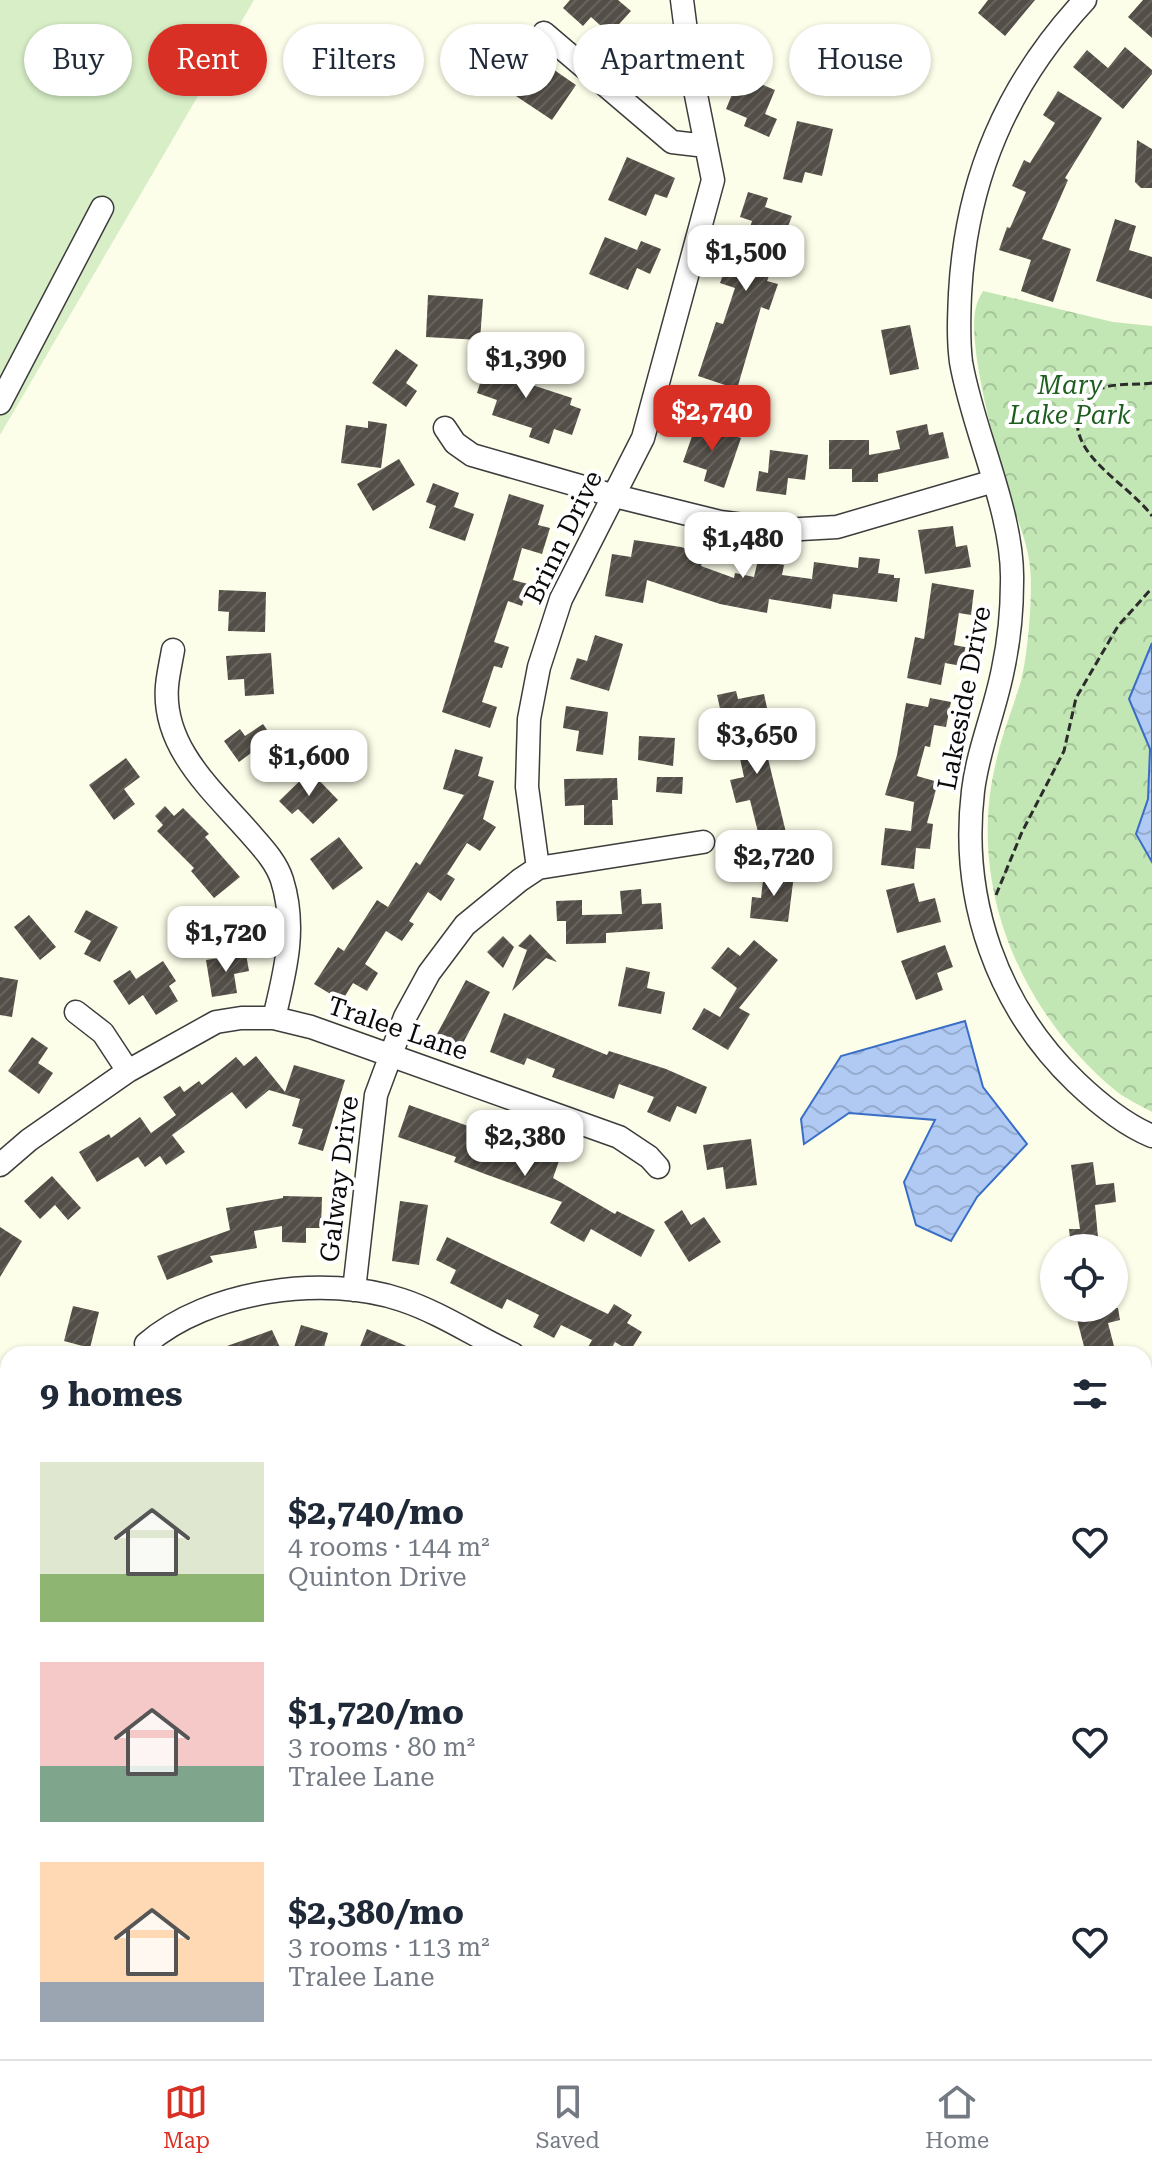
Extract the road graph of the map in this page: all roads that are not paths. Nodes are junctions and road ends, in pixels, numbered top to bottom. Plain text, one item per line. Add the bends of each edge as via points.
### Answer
1 (682, 0) edge
2 (1085, 0) edge
3 (557, 44) edge
4 (706, 146) junction
5 (102, 208) dead end
6 (0, 403) edge
7 (445, 428) dead end
8 (994, 481) junction
9 (615, 496) junction
10 (173, 650) dead end
11 (703, 842) dead end
12 (538, 868) junction
13 (76, 1012) dead end
14 (274, 1018) junction
15 (390, 1054) junction
16 (128, 1071) junction
17 (1152, 1136) edge
18 (0, 1165) edge
19 (658, 1167) dead end
20 (354, 1290) junction
21 (146, 1344) dead end
22 (469, 1344) edge

1 - 4 street, Brinn Drive
2 - 8 street, Lakeside Drive via 1018,87 986,159 962,258 961,362
3 - 4 street via 672,142
4 - 9 street, Brinn Drive via 713,180 643,438
5 - 6 street
7 - 9 street via 472,455
8 - 9 street via 837,527 809,530 741,526
8 - 17 street, Lakeside Drive via 1012,580 1003,673 973,792 973,875 981,922 1005,988 1052,1059 1101,1105
9 - 12 street, Brinn Drive via 561,599 532,695 527,787
10 - 14 street via 168,706 185,758 267,852 281,877 290,934
11 - 12 street, Galway Drive
12 - 15 street, Galway Drive via 476,915 451,942 429,973
13 - 16 street via 103,1033
14 - 15 street, Tralee Lane
14 - 16 street, Tralee Lane via 216,1022
15 - 19 street, Tralee Lane via 619,1137
15 - 20 street, Galway Drive via 370,1129
16 - 18 street, Tralee Lane
20 - 21 street via 299,1287 260,1293 175,1323
20 - 22 street via 425,1309

